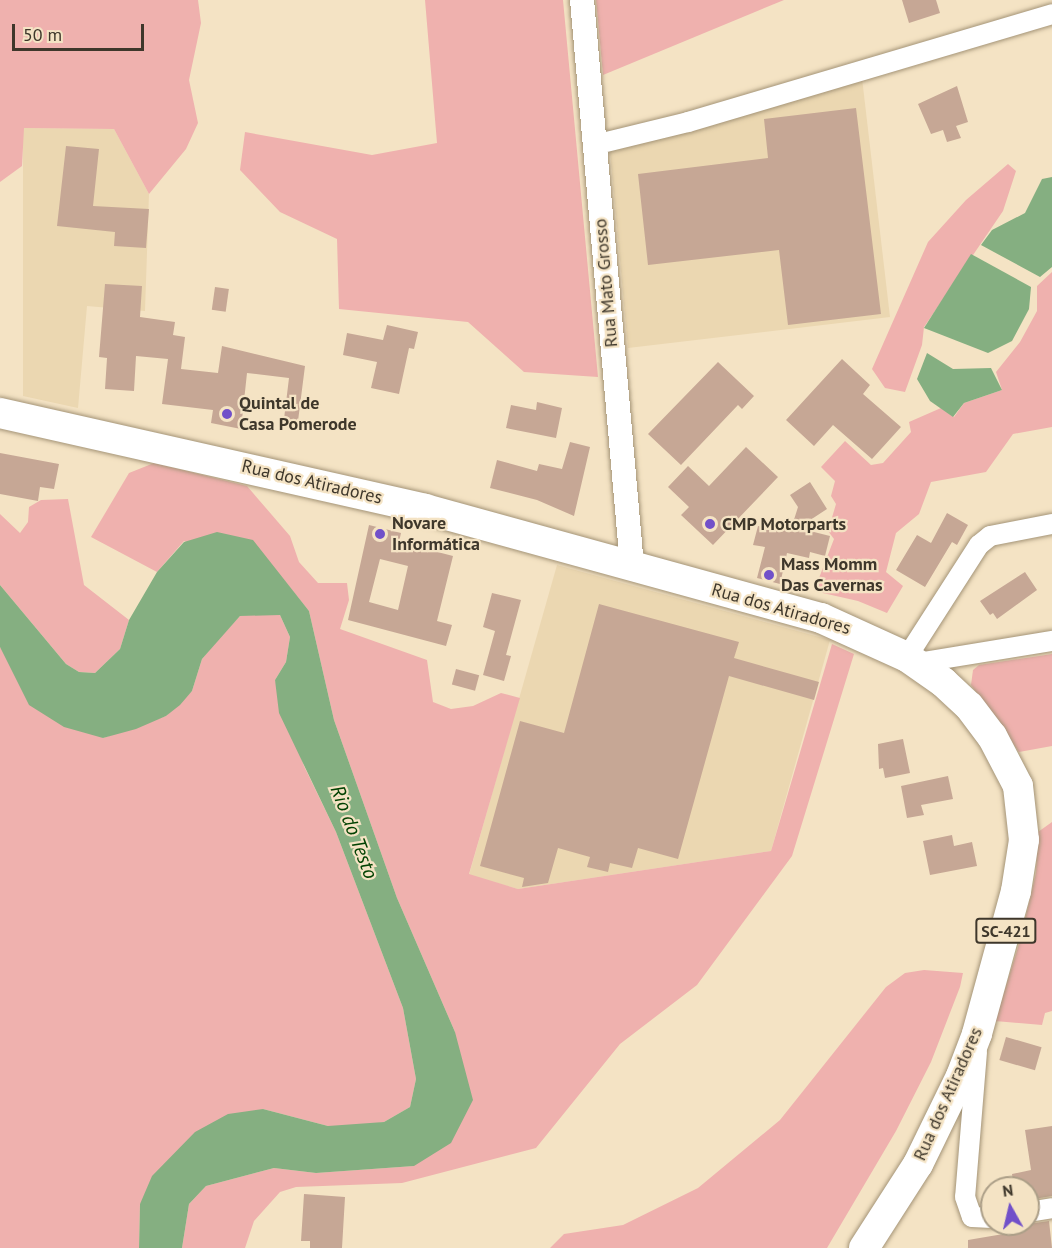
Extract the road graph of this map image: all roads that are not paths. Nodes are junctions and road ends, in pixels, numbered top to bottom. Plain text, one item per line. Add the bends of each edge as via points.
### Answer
1 (582, 0) edge
2 (1052, 14) edge
3 (594, 145) junction
4 (0, 412) edge
5 (1052, 524) edge
6 (632, 566) junction
7 (1052, 641) edge
8 (912, 660) junction
9 (977, 1034) junction
10 (980, 1217) edge
11 (864, 1248) edge

1 - 3 street, Rua Mato Grosso
2 - 3 street via 688,122
3 - 6 street, Rua Mato Grosso
4 - 6 main road, Rua dos Atiradores / SC-421 via 388,500
5 - 8 street via 1005,532 985,540
6 - 8 main road, Rua dos Atiradores / SC-421 via 827,620
7 - 8 street
8 - 9 main road, Rua dos Atiradores / SC-421 via 969,706 992,736 1018,786 1024,818 1016,891
9 - 10 street via 964,1197 972,1216
9 - 11 main road, Rua dos Atiradores / SC-421 via 918,1164

